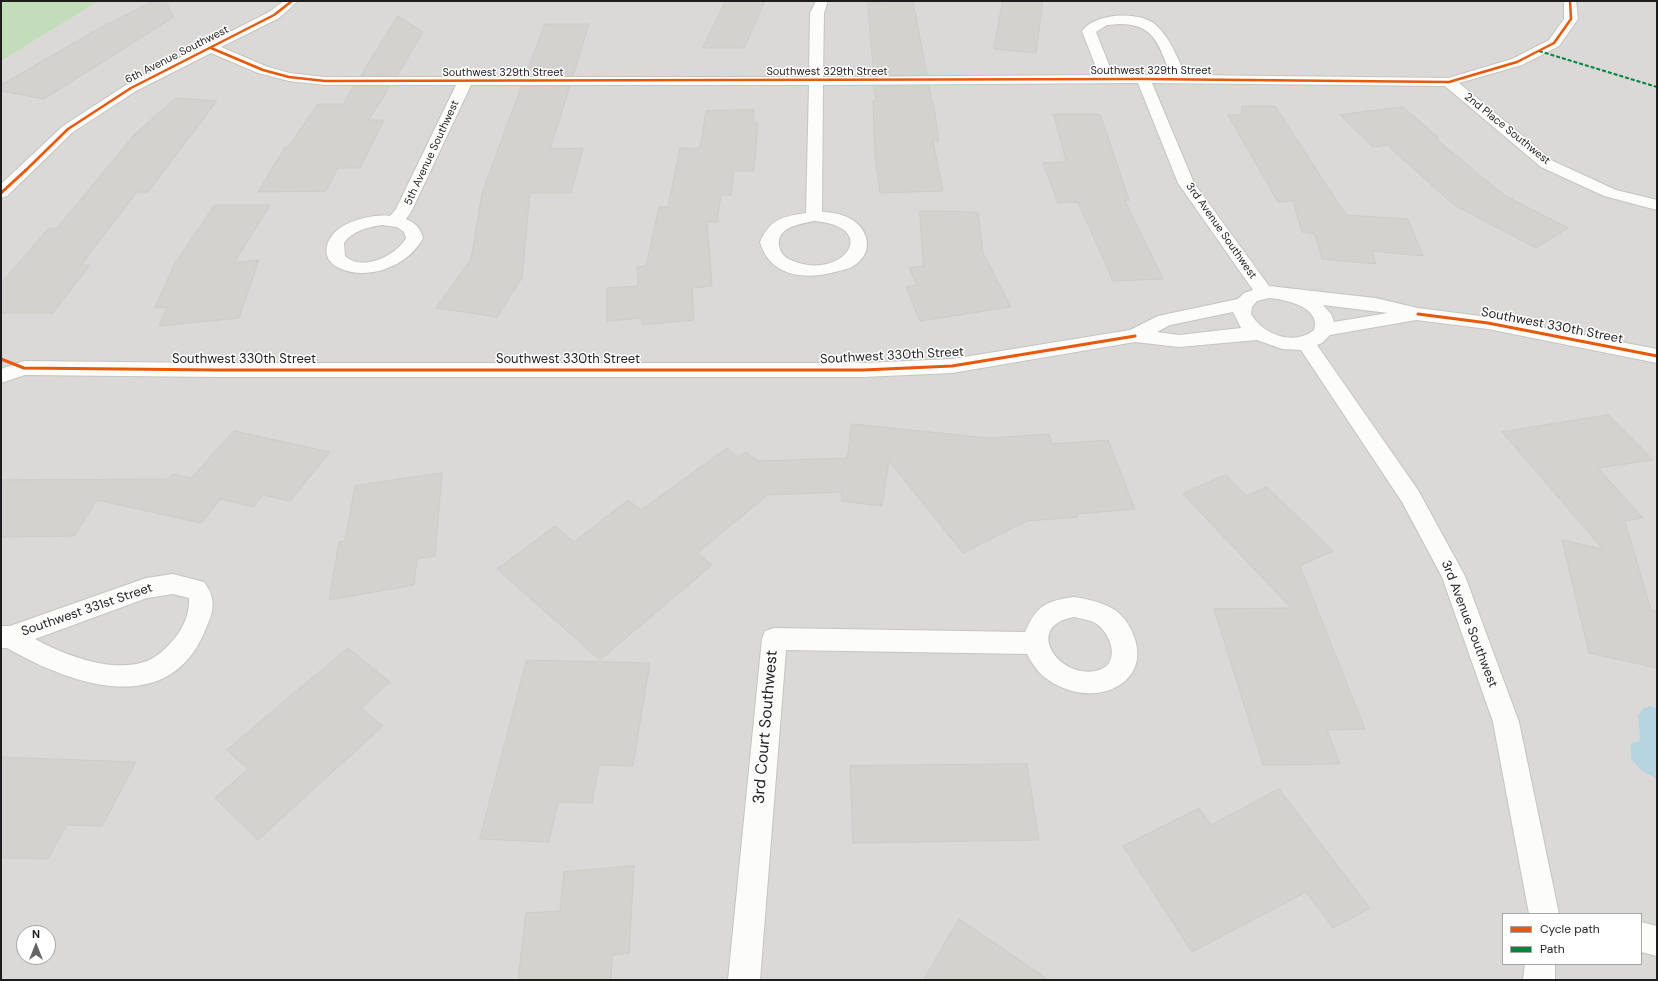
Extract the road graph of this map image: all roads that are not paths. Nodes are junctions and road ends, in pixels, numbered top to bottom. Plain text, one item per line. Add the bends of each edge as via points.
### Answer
1 (292, 1) edge
2 (822, 1) edge
3 (1570, 1) edge
4 (211, 48) junction
5 (1143, 79) junction
6 (1108, 80) junction
7 (1180, 80) junction
8 (816, 81) junction
9 (465, 82) junction
10 (1449, 82) junction
11 (1, 193) edge
12 (1657, 205) edge
13 (814, 216) junction
14 (395, 221) dead end
15 (1264, 293) junction
16 (1294, 296) junction
17 (1242, 304) junction
18 (1418, 314) junction
19 (1259, 334) junction
20 (1135, 336) junction
21 (1315, 337) junction
22 (1657, 356) edge
23 (1, 359) edge
24 (24, 368) junction
25 (1, 376) edge
26 (5, 637) edge
27 (1036, 643) dead end
28 (1548, 913) edge
29 (1642, 937) edge
30 (1657, 941) edge
31 (1540, 965) edge
32 (744, 980) edge
33 (1538, 980) edge

1 - 4 street, 6th Avenue Southwest via 274,15
2 - 8 street via 817,12
3 - 10 street, Southwest 329th Street via 1571,19 1554,43 1517,62
4 - 9 street, Southwest 329th Street via 263,70 325,81
4 - 11 street, 6th Avenue Southwest via 131,88 68,128
5 - 6 street, Southwest 329th Street
5 - 7 street, Southwest 329th Street
5 - 15 street, 3rd Avenue Southwest via 1186,183
6 - 7 street via 1089,31 1098,22 1109,20 1130,20 1149,26 1159,38
6 - 8 street, Southwest 329th Street
7 - 10 street, Southwest 329th Street
8 - 9 street, Southwest 329th Street
8 - 13 street
9 - 14 street, 5th Avenue Southwest via 404,210
10 - 12 street, 2nd Place Southwest via 1547,164 1610,192
13 - 13 street via 843,222 853,229 859,238 860,247 855,256 831,270 815,272 792,268 776,259 770,252 768,243 771,234 788,221
15 - 16 street
15 - 17 street via 1248,298
16 - 18 street, Southwest 330th Street via 1376,304
16 - 21 street via 1316,308 1323,317 1326,325
17 - 19 street via 1244,321
17 - 20 street, Southwest 330th Street via 1165,320
18 - 21 street, Southwest 330th Street
18 - 22 street, Southwest 330th Street via 1488,323
19 - 20 street, Southwest 330th Street via 1179,341
19 - 21 street via 1293,345
20 - 24 street, Southwest 330th Street via 952,366 863,370
21 - 28 street, 3rd Avenue Southwest via 1410,496 1453,576 1506,722
23 - 24 street, Southwest 330th Street
24 - 25 street, Southwest 330th Street
26 - 26 street, Southwest 331st Street via 146,588 174,584 196,588 202,600 196,626 185,645 171,660 146,673 115,678 87,673 67,667
27 - 32 street, 3rd Court Southwest via 774,639
29 - 30 street
31 - 33 street

